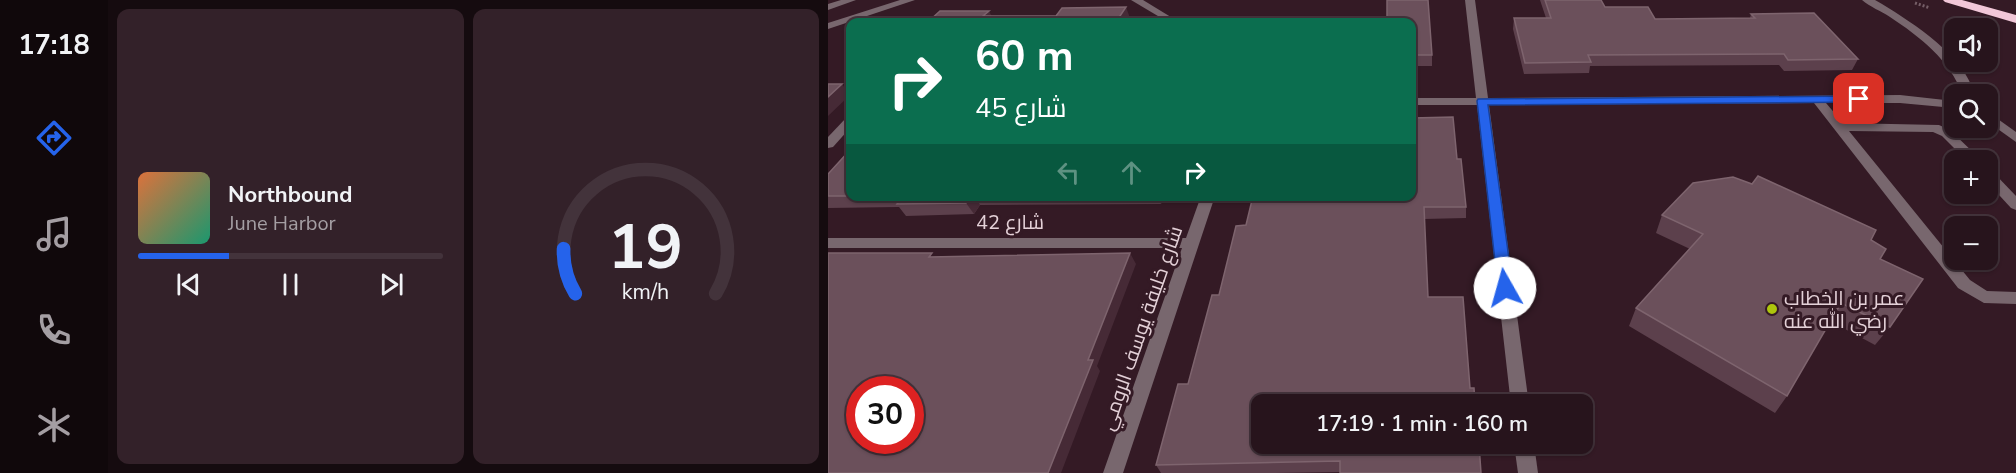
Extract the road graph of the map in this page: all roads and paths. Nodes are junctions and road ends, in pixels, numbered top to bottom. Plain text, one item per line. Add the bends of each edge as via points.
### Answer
1 (851, 0) edge
2 (910, 0) edge
3 (1136, 0) edge
4 (1470, 0) edge
5 (1867, 0) edge
6 (1949, 0) edge
7 (828, 7) edge
8 (853, 18) edge
9 (1167, 18) edge
10 (2016, 19) edge
11 (846, 20) edge
12 (828, 26) edge
13 (1965, 84) edge
14 (1817, 99) junction
15 (1482, 101) junction
16 (1416, 102) edge
17 (1944, 103) edge
18 (1998, 124) edge
19 (846, 126) edge
20 (1841, 128) junction
21 (2016, 138) edge
22 (828, 144) edge
23 (1963, 150) edge
24 (1998, 186) edge
25 (1206, 201) edge
26 (2016, 205) edge
27 (828, 243) edge
28 (1193, 243) junction
29 (2016, 298) edge
30 (1519, 394) edge
31 (1525, 454) edge
32 (1113, 473) edge
33 (1528, 473) edge

1 - 7 street
2 - 8 street
3 - 9 street
4 - 15 street
5 - 13 street via 1894,15 1947,60
6 - 10 highway
11 - 12 street
14 - 15 street
14 - 17 street
14 - 20 street
15 - 16 street
15 - 30 street
18 - 21 street
19 - 22 street
20 - 23 street via 1935,128
20 - 29 street via 1969,289 1984,297
24 - 26 street
25 - 28 street, شارع خليفة يوسف الرومي
27 - 28 street, شارع 42
28 - 32 street, شارع خليفة يوسف الرومي
31 - 33 street

